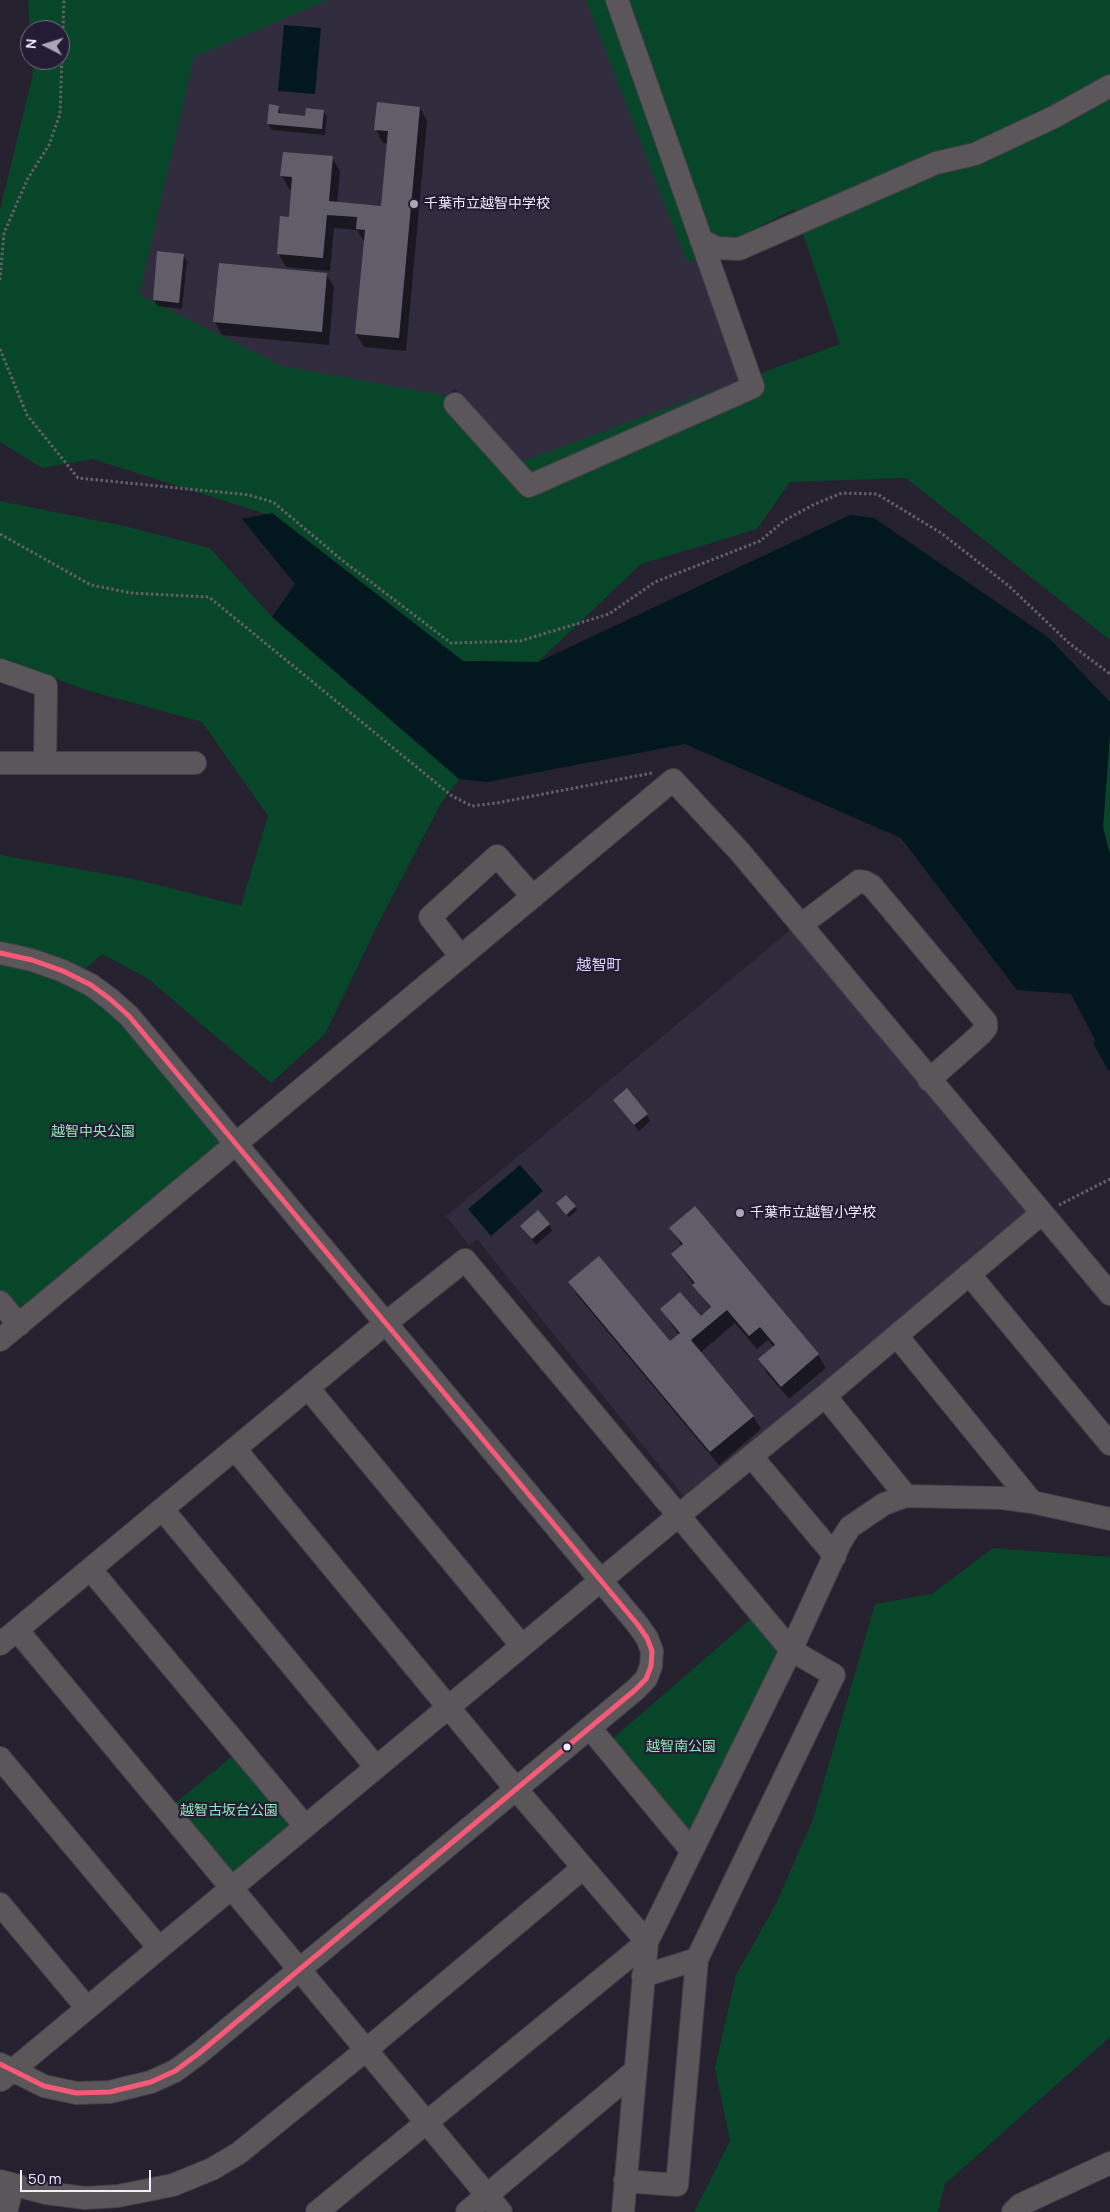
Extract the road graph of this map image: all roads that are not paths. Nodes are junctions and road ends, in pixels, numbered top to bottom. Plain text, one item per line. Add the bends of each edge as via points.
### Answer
1 (617, 0) edge
2 (1110, 86) edge
3 (701, 240) junction
4 (456, 404) dead end
5 (0, 670) edge
6 (45, 763) junction
7 (195, 763) dead end
8 (0, 764) edge
9 (534, 896) junction
10 (801, 925) junction
11 (0, 953) edge
12 (461, 957) junction
13 (929, 1080) junction
14 (236, 1144) junction
15 (1042, 1213) junction
16 (969, 1274) junction
17 (1110, 1294) edge
18 (0, 1302) edge
19 (386, 1323) junction
20 (19, 1325) junction
21 (897, 1336) junction
22 (0, 1340) edge
23 (308, 1388) junction
24 (825, 1396) junction
25 (1110, 1444) edge
26 (235, 1449) junction
27 (752, 1457) junction
28 (906, 1496) junction
29 (1032, 1502) junction
30 (162, 1510) junction
31 (678, 1516) junction
32 (1110, 1519) edge
33 (834, 1556) junction
34 (91, 1570) junction
35 (600, 1581) junction
36 (17, 1630) junction
37 (0, 1644) edge
38 (522, 1646) junction
39 (791, 1650) junction
40 (449, 1706) junction
41 (590, 1728) junction
42 (0, 1758) edge
43 (376, 1767) junction
44 (516, 1789) junction
45 (305, 1826) junction
46 (691, 1850) junction
47 (583, 1868) junction
48 (231, 1888) junction
49 (0, 1904) edge
50 (647, 1942) junction
51 (159, 1948) junction
52 (697, 1959) junction
53 (300, 1970) junction
54 (643, 1976) junction
55 (87, 2008) junction
56 (366, 2050) junction
57 (635, 2070) junction
58 (4, 2072) edge
59 (426, 2122) junction
60 (1110, 2163) edge
61 (625, 2181) junction
62 (6, 2183) edge
63 (494, 2204) edge
64 (85, 2205) edge
65 (6, 2212) edge
66 (317, 2212) edge
67 (466, 2212) edge
68 (622, 2212) edge
69 (1013, 2212) edge

1 - 3 street
2 - 3 street via 975,154 936,163 739,249 717,248
3 - 4 street via 753,388 529,486
5 - 6 street via 46,686
6 - 7 street
6 - 8 street
9 - 10 street via 674,780
9 - 12 street
9 - 12 street via 497,856 430,917
10 - 13 street
10 - 13 street via 859,881 865,882 872,886 986,1022 981,1034
11 - 14 street via 32,960 63,972 91,985 110,999 129,1016
12 - 14 street
13 - 15 street
14 - 19 street
14 - 20 street
15 - 16 street
15 - 17 street
16 - 21 street
16 - 25 street
18 - 20 street
19 - 23 street
19 - 31 street via 465,1260
19 - 35 street
20 - 22 street
21 - 24 street
21 - 29 street
23 - 26 street
23 - 38 street
24 - 27 street
24 - 28 street
26 - 30 street
26 - 40 street
27 - 31 street
27 - 33 street
28 - 29 street via 1002,1498
28 - 33 street via 884,1504 850,1527
29 - 32 street
30 - 34 street
30 - 43 street
31 - 35 street
31 - 39 street
33 - 39 street
34 - 36 street
34 - 45 street
35 - 38 street
35 - 41 street via 647,1638 652,1651 651,1666 646,1679
36 - 37 street
36 - 48 street
38 - 40 street
39 - 46 street
39 - 52 street via 834,1675
40 - 43 street
40 - 44 street
41 - 44 street
41 - 46 street
42 - 51 street
43 - 45 street
44 - 47 street
44 - 53 street
45 - 48 street
46 - 50 street
47 - 50 street
47 - 56 street
48 - 51 street
48 - 53 street
49 - 55 street
50 - 54 street
50 - 59 street
51 - 55 street
52 - 54 street
52 - 61 street via 677,2185
53 - 56 street
53 - 58 street via 198,2054 175,2071 151,2082 110,2092 76,2093
54 - 57 street
55 - 58 street
56 - 59 street
56 - 64 street via 239,2154 212,2169 173,2185
57 - 61 street
57 - 63 street
59 - 63 street
59 - 66 street
60 - 69 street via 1020,2205
61 - 68 street
62 - 64 street
62 - 65 street
63 - 67 street

